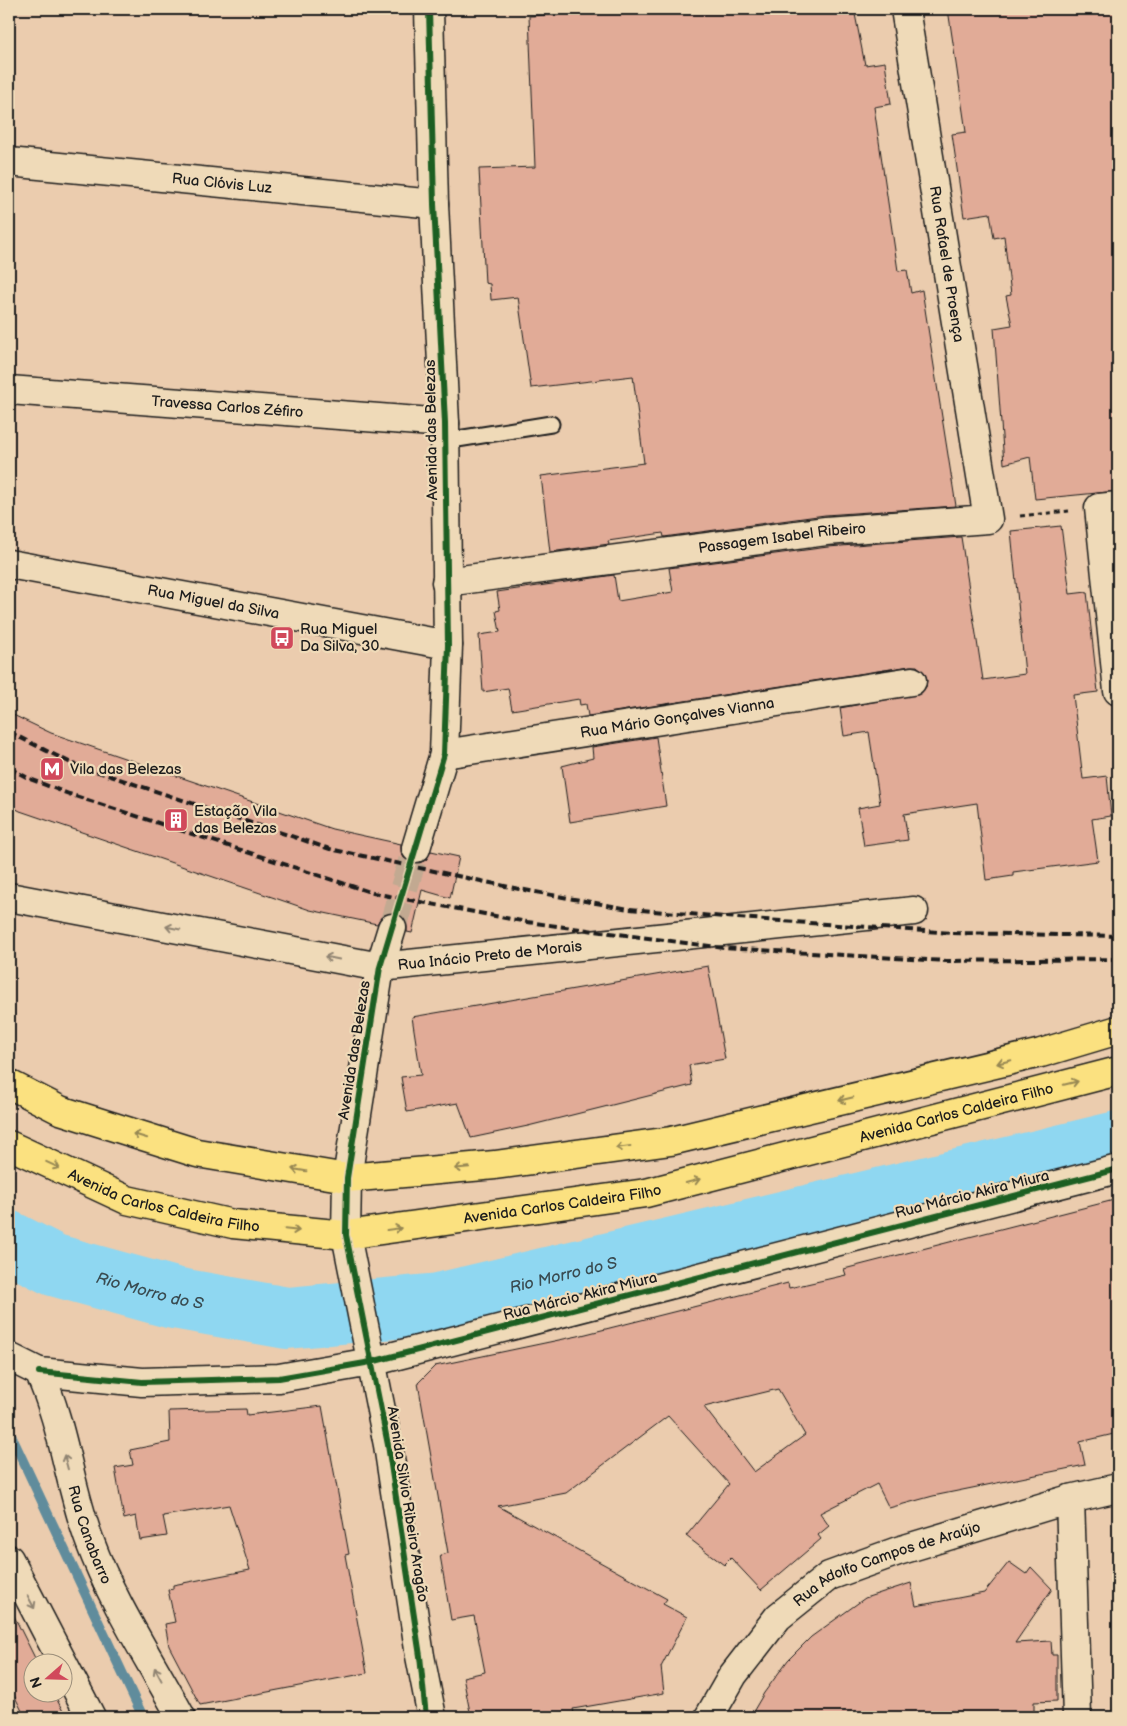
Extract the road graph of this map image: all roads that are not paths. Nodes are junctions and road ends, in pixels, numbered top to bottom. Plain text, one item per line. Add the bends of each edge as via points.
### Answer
1 (429, 9) edge
2 (905, 9) edge
3 (9, 162) edge
4 (434, 204) junction
5 (9, 390) edge
6 (551, 424) dead end
7 (445, 432) junction
8 (1109, 507) edge
9 (988, 519) joint
10 (9, 564) edge
11 (446, 582) junction
12 (1115, 640) edge
13 (448, 645) junction
14 (912, 681) dead end
15 (1118, 691) edge
16 (444, 754) junction
17 (416, 848) tunnel mouth
18 (9, 897) edge
19 (914, 911) dead end
20 (392, 928) tunnel mouth
21 (380, 967) junction
22 (1118, 1030) edge
23 (1118, 1071) edge
24 (9, 1084) edge
25 (9, 1145) edge
26 (1118, 1169) edge
27 (347, 1178) junction
28 (346, 1235) junction
29 (9, 1357) edge
30 (371, 1362) junction
31 (39, 1372) junction
32 (1118, 1488) edge
33 (1070, 1499) junction
34 (9, 1558) edge
35 (420, 1656) junction
36 (92, 1717) edge
37 (181, 1717) edge
38 (426, 1717) edge
39 (432, 1717) edge
40 (709, 1717) edge
41 (1077, 1717) edge

1 - 4 street, Avenida das Belezas
2 - 9 street, Rua Rafael de Proença
3 - 4 street, Rua Clóvis Luz
4 - 7 street, Avenida das Belezas
5 - 7 street, Travessa Carlos Zéfiro
6 - 7 lane
7 - 11 street, Avenida das Belezas
8 - 12 street
9 - 11 street, Passagem Isabel Ribeiro via 826,531
10 - 13 street, Rua Miguel da Silva
11 - 13 street, Avenida das Belezas
12 - 15 street
13 - 16 street, Avenida das Belezas
14 - 16 street, Rua Mário Gonçalves Vianna
16 - 17 street, Avenida das Belezas
21 -> 18 street, Rua Inácio Preto de Morais
19 - 21 street, Rua Inácio Preto de Morais
20 - 21 street, Avenida das Belezas
21 - 27 street, Avenida das Belezas
22 -> 27 main road via 1041,1053 671,1141 495,1165
28 -> 23 main road, Avenida Carlos Caldeira Filho via 646,1194
27 -> 24 main road via 197,1153 60,1110
25 -> 28 main road, Avenida Carlos Caldeira Filho via 127,1200 233,1224
26 - 30 street, Rua Márcio Akira Miura
27 - 28 street, Avenida Silvio Ribeiro Aragão
28 - 30 street, Avenida Silvio Ribeiro Aragão
29 - 31 street
30 - 31 street, Rua Márcio Akira Miura via 269,1378 142,1382
30 - 35 street, Avenida Silvio Ribeiro Aragão via 388,1445
37 -> 31 street, Rua Canabarro via 90,1543 53,1407
32 - 33 street, Rua Adolfo Campos de Araújo
33 - 40 street, Rua Adolfo Campos de Araújo via 898,1551 829,1576 778,1617 733,1675
33 - 41 street
34 -> 36 street
35 - 38 street, Avenida Silvio Ribeiro Aragão
35 - 39 street, Avenida Silvio Ribeiro Aragão

